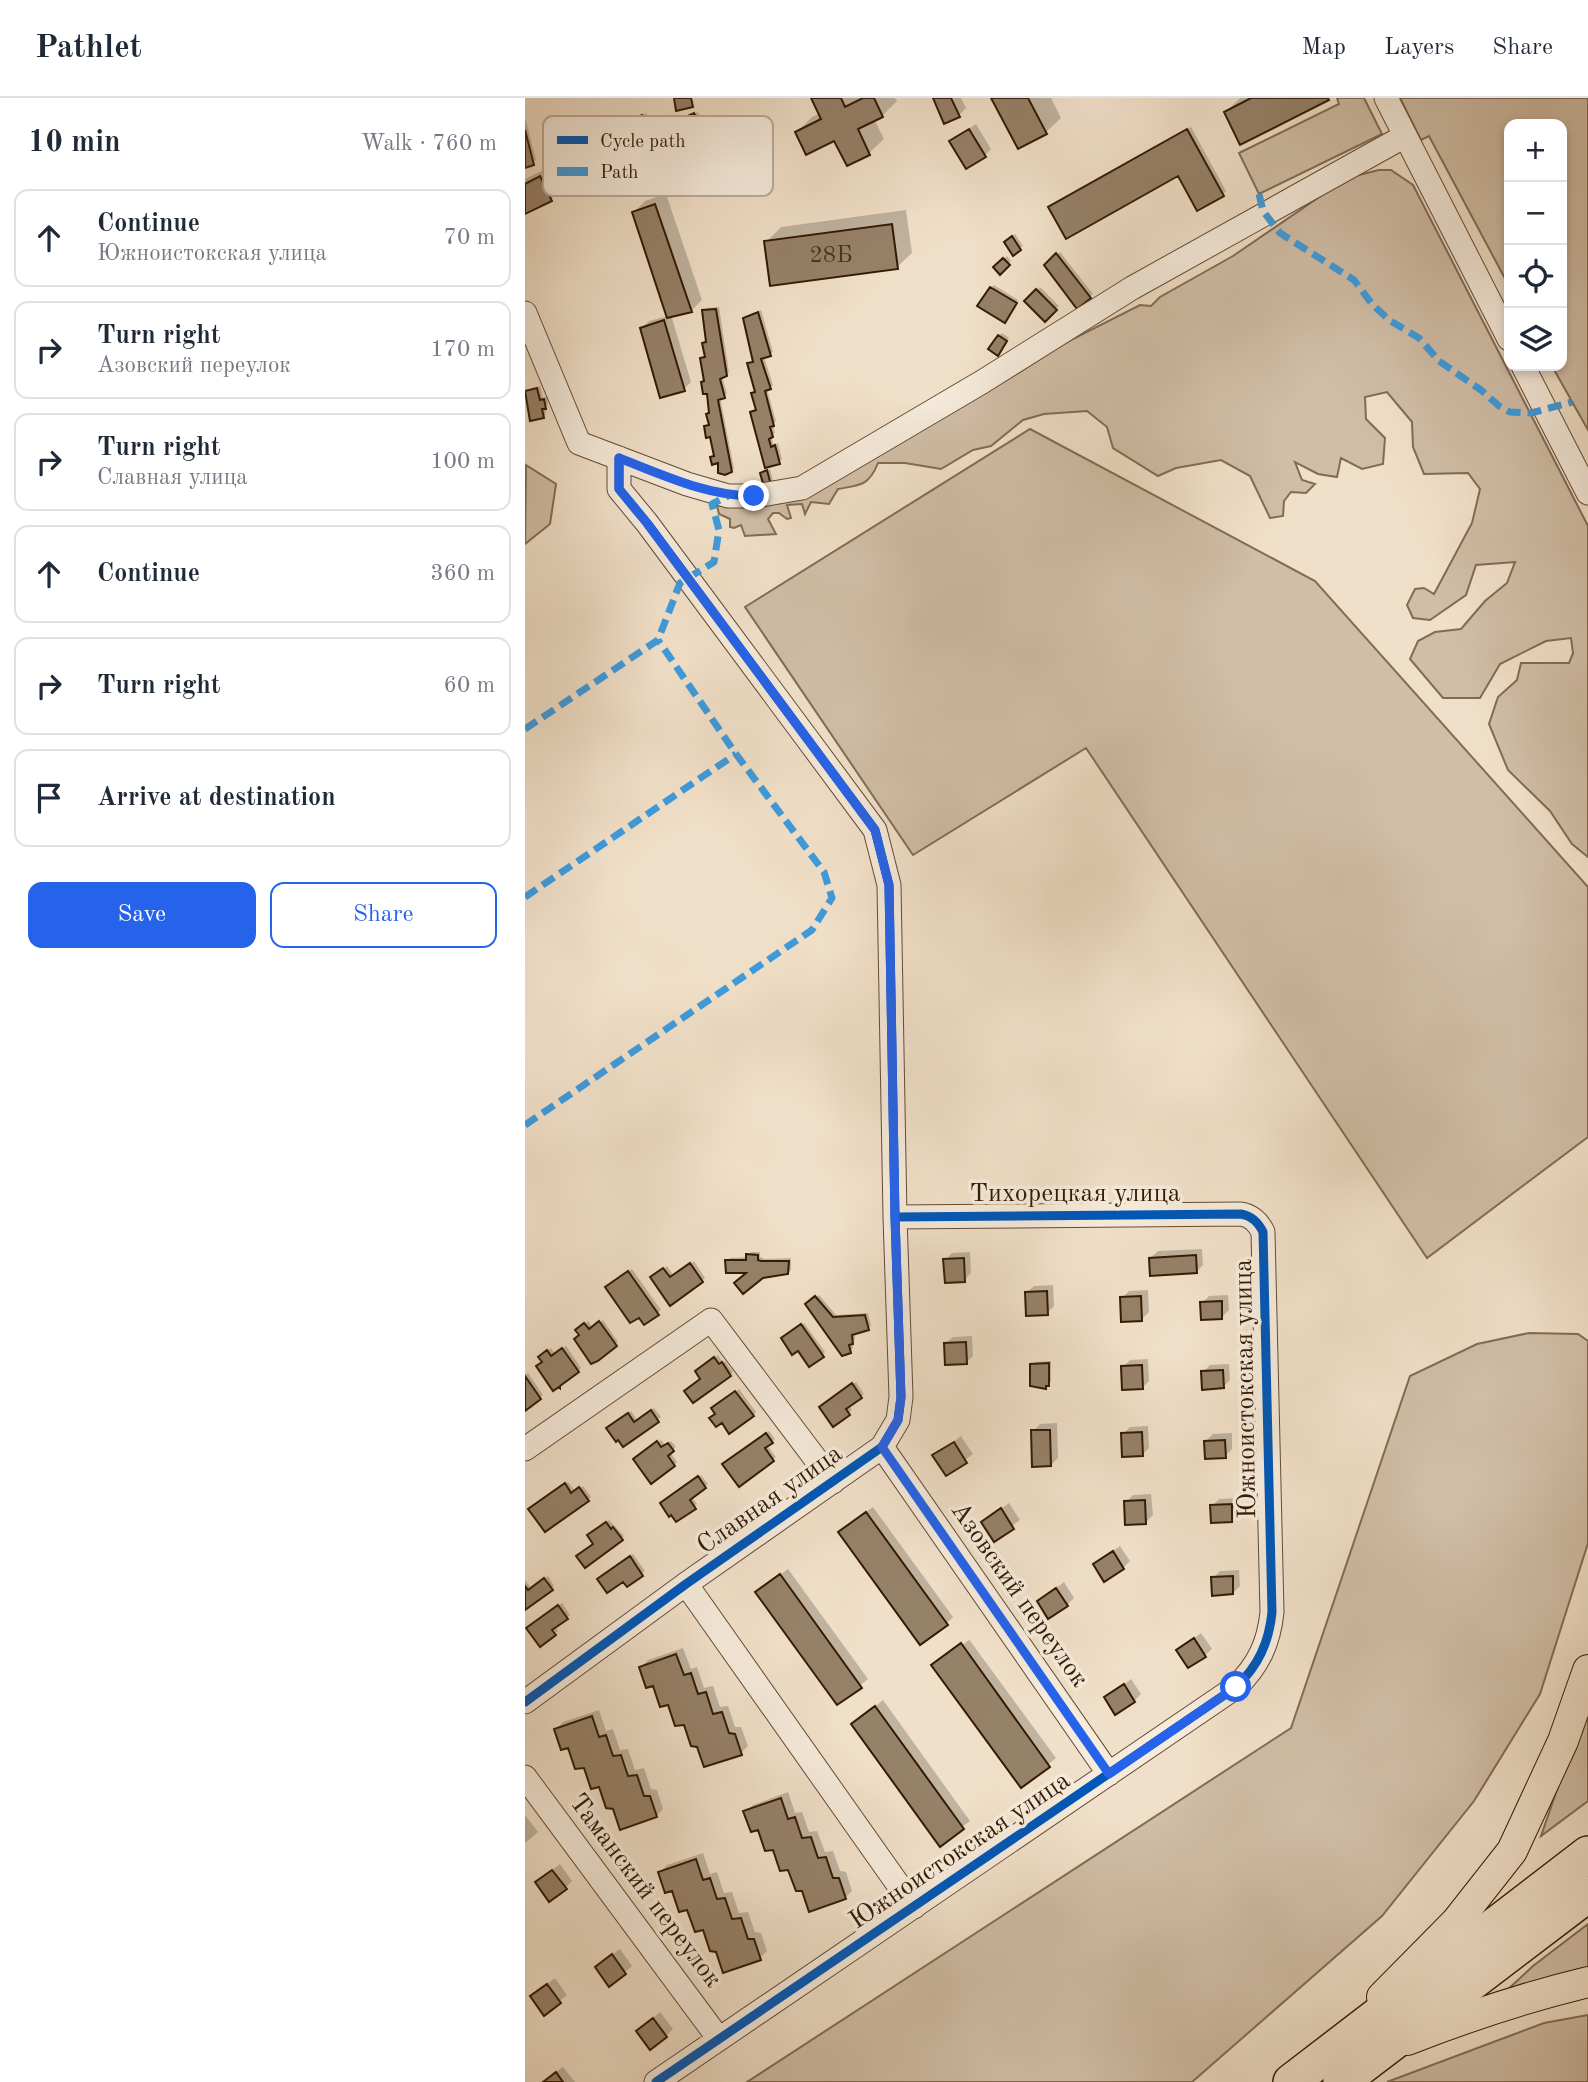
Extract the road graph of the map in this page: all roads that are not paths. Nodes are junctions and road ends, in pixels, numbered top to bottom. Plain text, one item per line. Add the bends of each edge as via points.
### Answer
1 (1386, 98) edge
2 (1405, 136) junction
3 (525, 313) edge
4 (1504, 329) edge
5 (1526, 371) edge
6 (619, 458) junction
7 (1588, 493) edge
8 (895, 1217) junction
9 (1254, 1220) joint
10 (882, 1447) junction
11 (525, 1449) edge
12 (833, 1482) junction
13 (686, 1584) junction
14 (1588, 1670) edge
15 (527, 1695) edge
16 (1109, 1774) junction
17 (525, 1777) edge
18 (1588, 1854) edge
19 (1588, 1894) edge
20 (914, 1907) junction
21 (1588, 1982) edge
22 (719, 2039) junction
23 (1381, 2051) junction
24 (1330, 2072) edge
25 (656, 2082) edge
26 (1291, 2082) edge

1 - 2 street
2 - 4 street
2 - 6 street via 1132,288 802,488 728,496
3 - 6 street via 579,443
5 - 7 street
6 - 8 street, Славная улица via 619,489 875,830 889,885
8 - 9 street, Тихорецкая улица via 1241,1214
8 - 10 street, Славная улица via 901,1397 898,1420
9 - 16 street, Южноистокская улица via 1263,1232 1271,1628 1259,1660 1236,1687
10 - 12 street, Славная улица
10 - 16 street, Азовский переулок
11 - 12 street via 711,1320
12 - 13 street, Славная улица
13 - 15 street, Славная улица
13 - 20 street
14 - 24 main road via 1563,1741 1512,1851
16 - 20 street, Южноистокская улица
17 - 22 street, Таманский переулок
18 - 24 highway
19 - 23 highway
20 - 22 street, Южноистокская улица
21 - 23 main road via 1465,2017
22 - 25 street, Южноистокская улица
23 - 24 highway
24 - 26 highway

